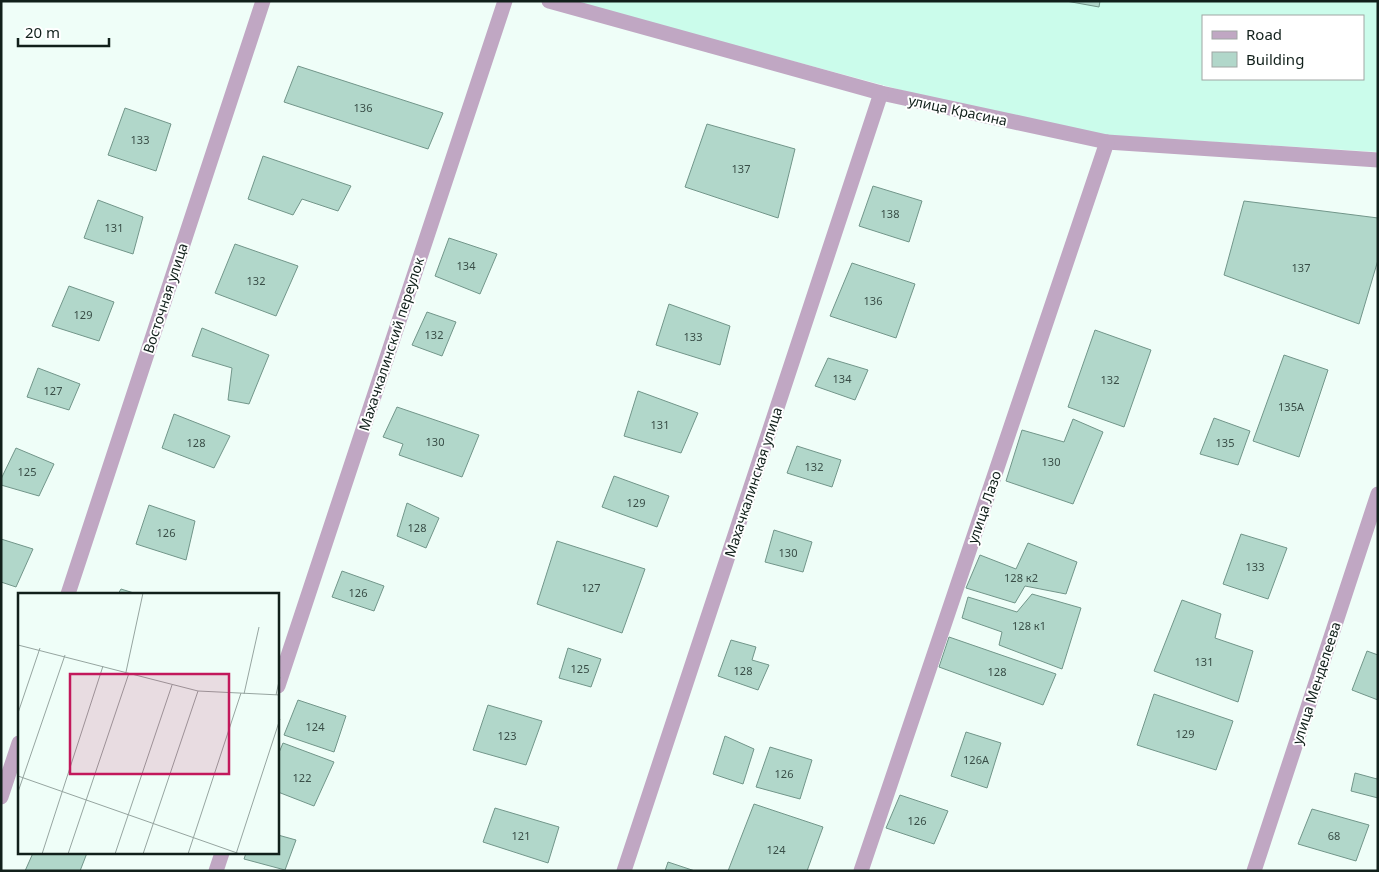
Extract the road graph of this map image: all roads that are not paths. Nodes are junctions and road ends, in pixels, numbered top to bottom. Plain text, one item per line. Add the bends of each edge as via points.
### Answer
1 (263, 1) edge
2 (505, 1) edge
3 (549, 1) edge
4 (881, 93) junction
5 (1107, 142) junction
6 (1378, 160) edge
7 (1378, 494) edge
8 (68, 593) edge
9 (279, 683) edge
10 (18, 747) edge
11 (1, 797) edge
12 (222, 854) edge
13 (216, 871) edge
14 (624, 871) edge
15 (861, 871) edge
16 (1254, 871) edge

1 - 8 street, Восточная улица
2 - 9 street, Махачкалинский переулок
3 - 4 street, улица Красина
4 - 5 street, улица Красина
4 - 14 street, Махачкалинская улица
5 - 6 street, улица Красина
5 - 15 street, улица Лазо
7 - 16 street, улица Менделеева
10 - 11 street
12 - 13 street

